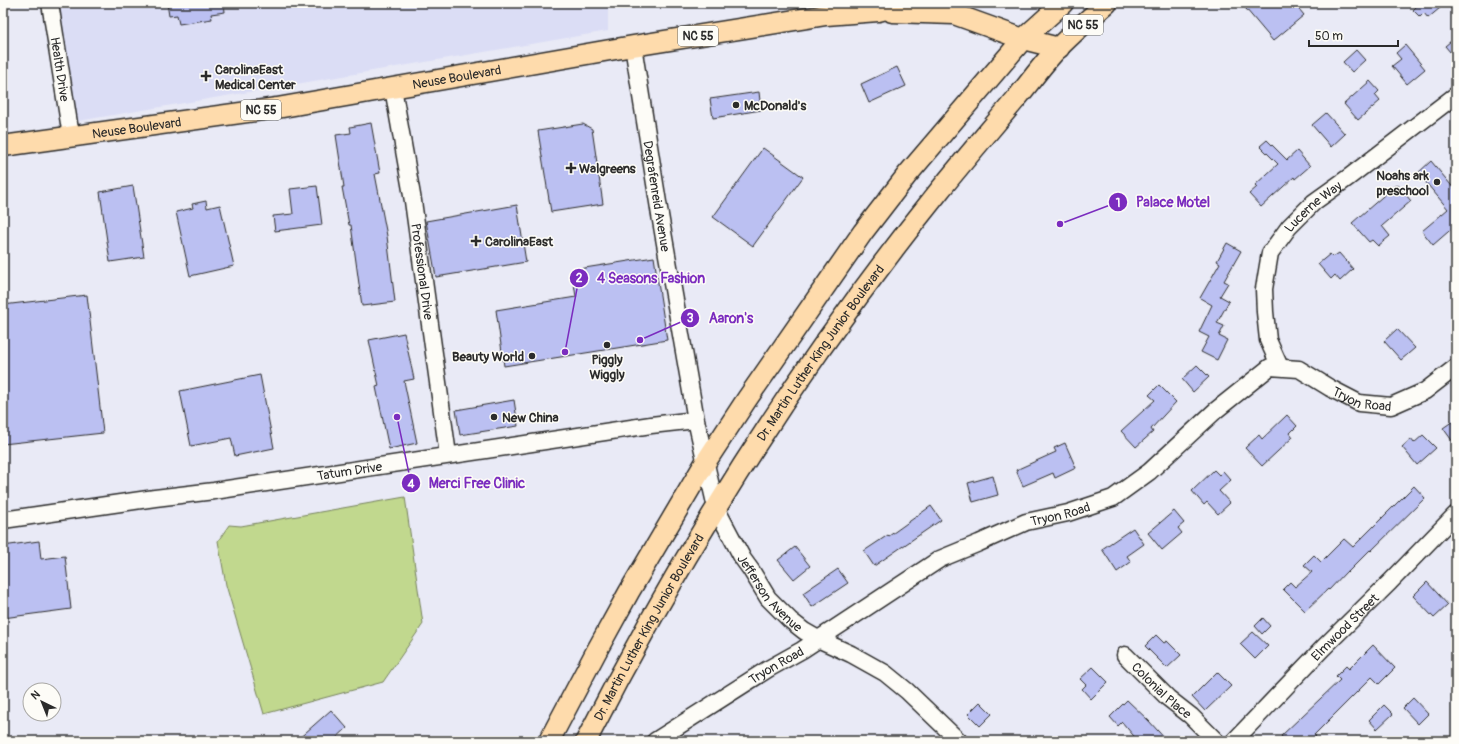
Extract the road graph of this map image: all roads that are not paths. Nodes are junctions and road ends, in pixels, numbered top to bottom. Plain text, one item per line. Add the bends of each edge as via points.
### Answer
1 (50, 3) edge
2 (910, 3) edge
3 (1063, 3) edge
4 (1107, 3) edge
5 (868, 9) edge
6 (1023, 39) junction
7 (633, 46) junction
8 (1059, 48) junction
9 (393, 88) junction
10 (1456, 94) edge
11 (71, 136) junction
12 (3, 146) edge
13 (1280, 367) junction
14 (1456, 367) edge
15 (696, 420) junction
16 (448, 455) junction
17 (705, 463) junction
18 (716, 508) junction
19 (1456, 514) edge
20 (3, 520) edge
21 (818, 639) junction
22 (1125, 654) dead end
23 (549, 741) edge
24 (586, 741) edge
25 (655, 741) edge
26 (959, 741) edge
27 (1216, 741) edge
28 (1234, 741) edge

1 - 11 street, Health Drive
2 - 5 main road, Neuse Boulevard / NC 55
3 - 6 main road, NC 55
4 - 8 main road, Dr. Martin Luther King Junior Boulevard / NC 55
5 - 6 main road, NC 55 via 954,14
5 - 7 main road, Neuse Boulevard / NC 55
6 - 8 main road, NC 55
6 - 17 main road via 907,175 863,232
7 - 9 main road, Neuse Boulevard / NC 55
7 - 15 street, Degrafenreid Avenue
8 - 18 main road, Dr. Martin Luther King Junior Boulevard via 964,160 871,279 787,398
9 - 11 main road, Neuse Boulevard / NC 55 via 277,108
9 - 16 street, Professional Drive via 413,201
10 - 13 street, Lucerne Way via 1314,202 1289,227 1270,253 1264,289 1265,312 1268,340
11 - 12 main road, Neuse Boulevard / NC 55
13 - 14 street, Tryon Road via 1299,369 1359,403 1391,406 1425,391
13 - 21 street, Tryon Road via 1270,366 1215,411 1149,472 1113,498 1068,513 1026,522 940,559
15 - 16 street, Tatum Drive
15 - 17 street, Degrafenreid Avenue
16 - 20 street, Tatum Drive
17 - 18 street, Jefferson Avenue
17 - 23 main road via 629,592
18 - 21 street, Jefferson Avenue via 743,559 768,598 790,620
18 - 24 main road, Dr. Martin Luther King Junior Boulevard via 668,589
19 - 28 street, Elmwood Street
21 - 25 street, Tryon Road
21 - 26 street, Jefferson Avenue via 885,673 900,684
22 - 27 street, Colonial Place via 1168,698

